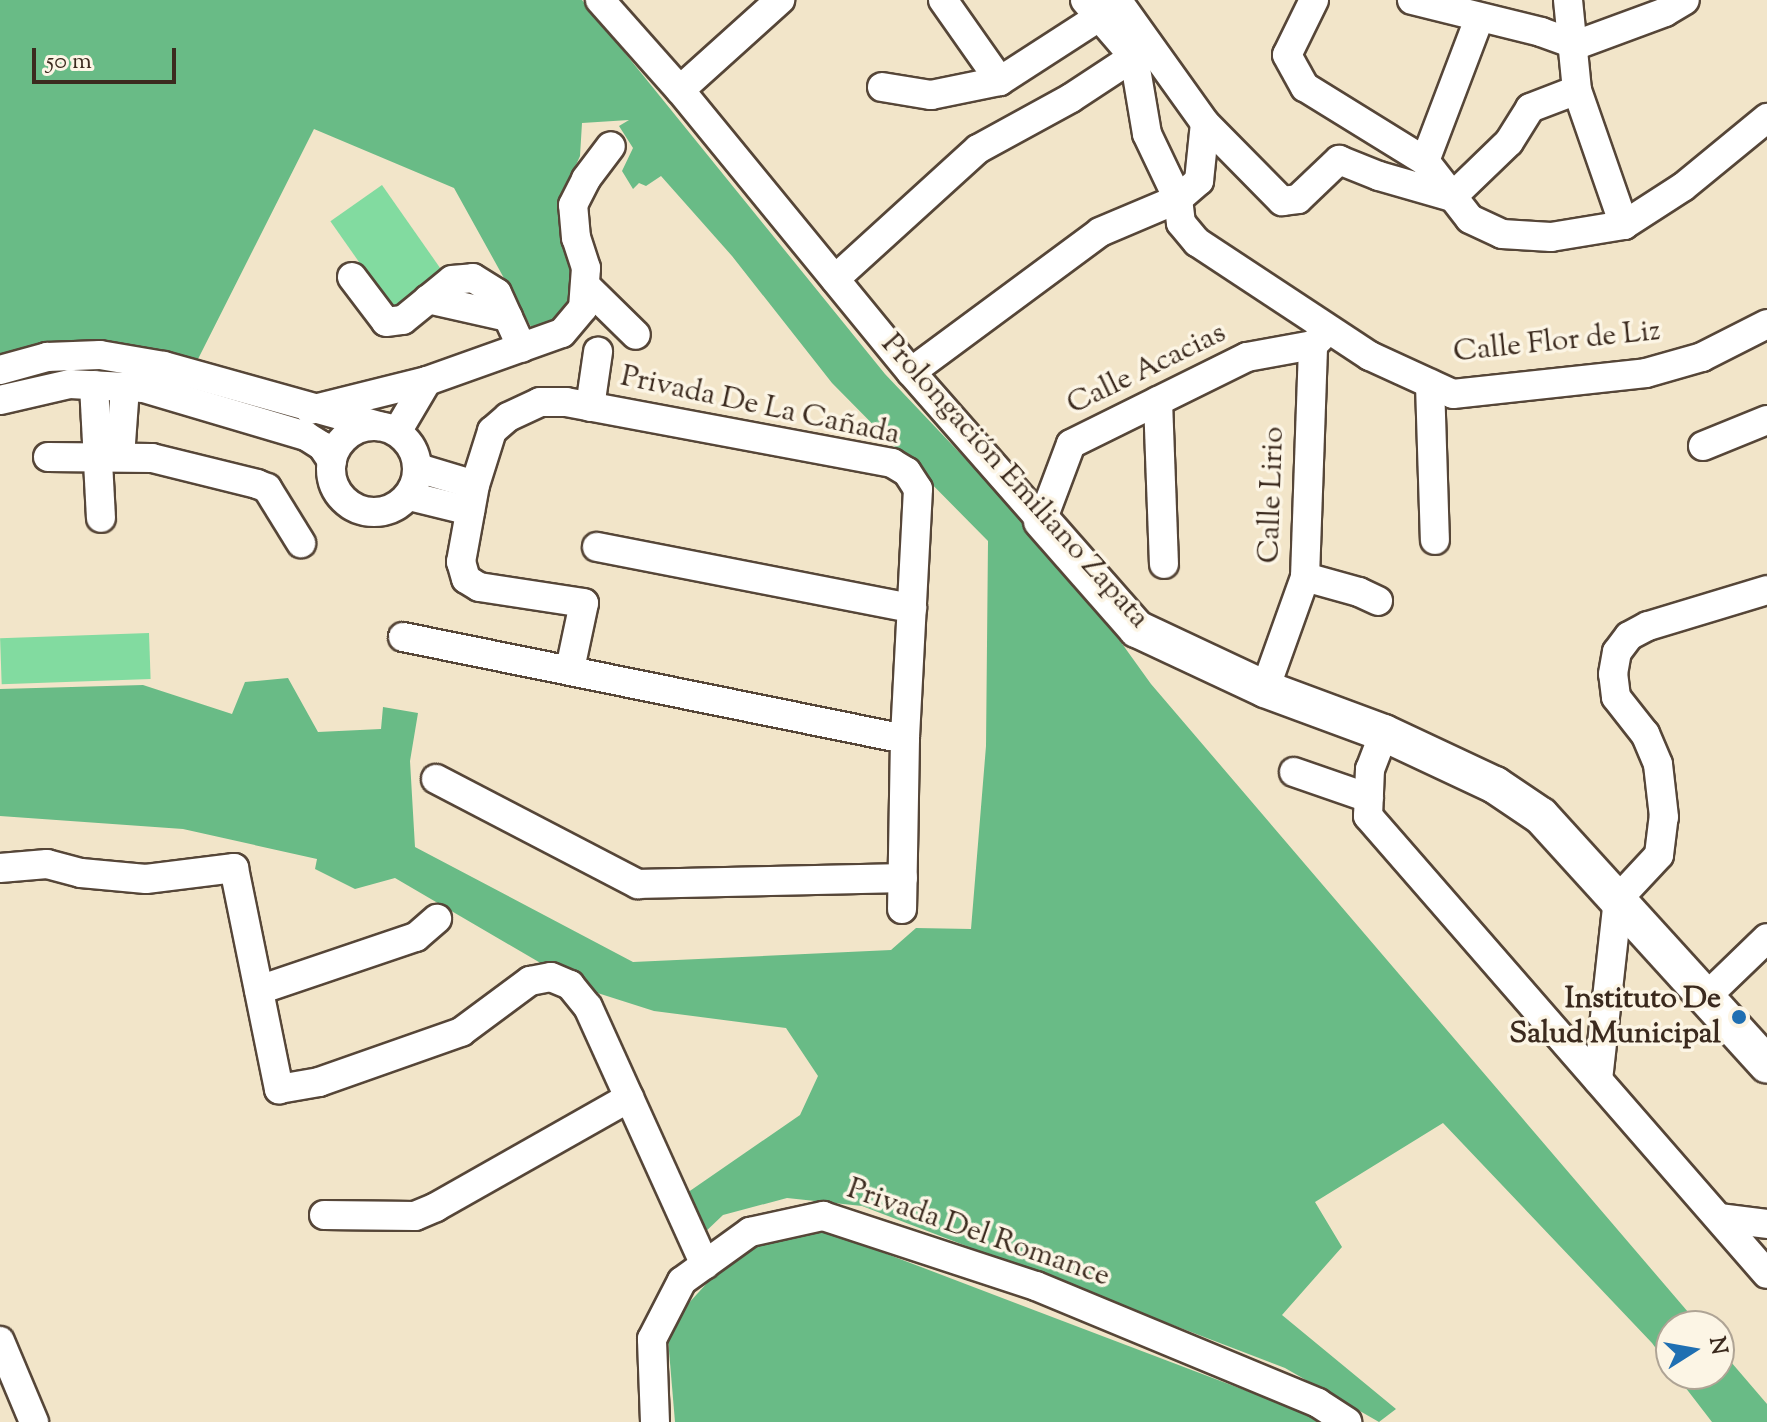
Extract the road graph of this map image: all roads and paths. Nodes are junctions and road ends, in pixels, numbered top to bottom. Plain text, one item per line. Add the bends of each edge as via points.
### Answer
1 (600, 0) edge
2 (780, 0) edge
3 (943, 0) edge
4 (1314, 0) edge
5 (1412, 0) edge
6 (1568, 0) edge
7 (1685, 0) edge
8 (1100, 6) edge
9 (1479, 19) junction
10 (1576, 45) junction
11 (1143, 51) junction
12 (1000, 81) junction
13 (882, 87) dead end
14 (680, 90) junction
15 (1577, 90) junction
16 (1767, 118) edge
17 (1205, 123) junction
18 (611, 146) dead end
19 (1425, 161) junction
20 (1452, 197) junction
21 (1178, 199) junction
22 (1624, 225) junction
23 (352, 277) dead end
24 (835, 279) junction
25 (585, 285) junction
26 (1767, 324) edge
27 (636, 335) dead end
28 (1320, 338) junction
29 (522, 348) junction
30 (598, 352) dead end
31 (0, 370) edge
32 (911, 372) junction
33 (427, 381) junction
34 (1430, 384) junction
35 (94, 385) junction
36 (125, 387) junction
37 (0, 400) edge
38 (1158, 401) junction
39 (590, 407) junction
40 (310, 410) junction
41 (1767, 420) edge
42 (388, 429) junction
43 (1703, 446) dead end
44 (48, 457) dead end
45 (108, 457) junction
46 (332, 461) junction
47 (418, 468) junction
48 (409, 496) junction
49 (472, 498) junction
50 (101, 518) dead end
51 (1042, 521) junction
52 (1435, 540) dead end
53 (301, 543) dead end
54 (597, 547) dead end
55 (1164, 564) dead end
56 (1305, 577) junction
57 (1767, 590) edge
58 (1378, 601) dead end
59 (912, 608) junction
60 (403, 637) dead end
61 (570, 669) junction
62 (1265, 689) junction
63 (1384, 733) junction
64 (905, 739) junction
65 (1294, 772) dead end
66 (436, 779) dead end
67 (1369, 798) junction
68 (0, 868) edge
69 (903, 878) junction
70 (1618, 899) junction
71 (902, 909) dead end
72 (437, 919) dead end
73 (1767, 938) edge
74 (259, 990) junction
75 (1707, 996) junction
76 (1767, 1064) edge
77 (1598, 1080) junction
78 (629, 1098) junction
79 (324, 1215) dead end
80 (1719, 1218) junction
81 (1767, 1224) edge
82 (705, 1265) junction
83 (1767, 1274) edge
84 (0, 1341) edge
85 (34, 1422) edge
86 (655, 1422) edge
87 (1347, 1422) edge

1 - 14 street, Prolongación Emiliano Zapata
2 - 14 street
3 - 12 street
4 - 19 street via 1287,55 1305,87
5 - 9 street
6 - 10 street
7 - 10 street
8 - 11 street
8 - 12 street
9 - 10 street
9 - 19 street
10 - 15 street
11 - 17 street
11 - 21 street, Calle Flor de Liz via 1147,134
11 - 24 street via 978,149
12 - 13 street via 931,95
14 - 24 street, Prolongación Emiliano Zapata
15 - 20 street via 1530,108 1509,142
15 - 22 street
16 - 22 street via 1683,187
17 - 20 street via 1282,201 1298,199 1339,160
17 - 21 street via 1199,181
18 - 25 street via 573,205
19 - 20 street
20 - 22 street via 1470,219 1502,234 1551,237
21 - 28 street, Calle Flor de Liz via 1181,223 1197,242
21 - 32 street via 1100,232
23 - 29 street via 386,322 403,320 428,299 508,317
24 - 32 street, Prolongación Emiliano Zapata
25 - 27 street
25 - 29 street via 583,308 562,333
26 - 34 street, Calle Flor de Liz via 1702,357 1646,373 1453,394
28 - 34 street, Calle Flor de Liz
28 - 38 street, Calle Acacias via 1247,357
28 - 56 street, Calle Lirio
29 - 33 street
30 - 39 street
31 - 40 street via 47,357 100,355 164,366
32 - 51 street, Prolongación Emiliano Zapata
33 - 40 street
33 - 42 street
34 - 52 street
35 - 36 street
35 - 37 street via 70,384
35 - 45 street
36 - 45 street
36 - 46 street via 306,436
38 - 51 street, Calle Acacias via 1071,444
38 - 55 street
39 - 49 street, Privada De La Cañada via 540,402 508,417 492,431
39 - 59 street, Privada De La Cañada via 892,463 907,472 918,489
40 - 42 street
41 - 43 street
42 - 46 street via 356,430
42 - 47 street via 415,454
44 - 45 street
45 - 50 street
45 - 53 street via 152,458 267,488
46 - 48 street via 336,488 356,508 385,511
47 - 48 street
47 - 49 street
48 - 49 street
49 - 61 street, Privada De La Cañada via 461,562 466,579 479,587 584,603
51 - 62 main road, Prolongación Emiliano Zapata via 1137,629
54 - 59 street
56 - 58 street
56 - 62 street, Calle Lirio
57 - 70 street via 1648,626 1629,636 1617,652 1616,697 1645,734 1658,764 1664,817 1659,855
59 - 64 street, Privada De La Cañada
60 - 61 street
61 - 64 street
62 - 63 main road, Prolongación Emiliano Zapata
63 - 67 street via 1370,769
63 - 70 main road, Prolongación Emiliano Zapata via 1495,785 1541,816
64 - 69 street, Privada De La Cañada
65 - 67 street
66 - 69 street via 638,884
67 - 77 street via 1368,816
68 - 74 street via 47,864 146,879 234,868
69 - 71 street, Privada De La Cañada
70 - 75 main road, Prolongación Emiliano Zapata
70 - 77 street
72 - 74 street via 416,937
73 - 75 street
74 - 78 street via 279,1089 319,1082 461,1032 530,981 551,977 570,985 588,1007
75 - 76 main road, Prolongación Emiliano Zapata
77 - 80 street
78 - 79 street via 415,1216
78 - 82 street
80 - 81 street
80 - 83 street
82 - 86 street, Privada Del Romance via 682,1281 652,1339
82 - 87 street, Privada Del Romance via 750,1232 823,1216 1036,1286 1318,1403
84 - 85 street

